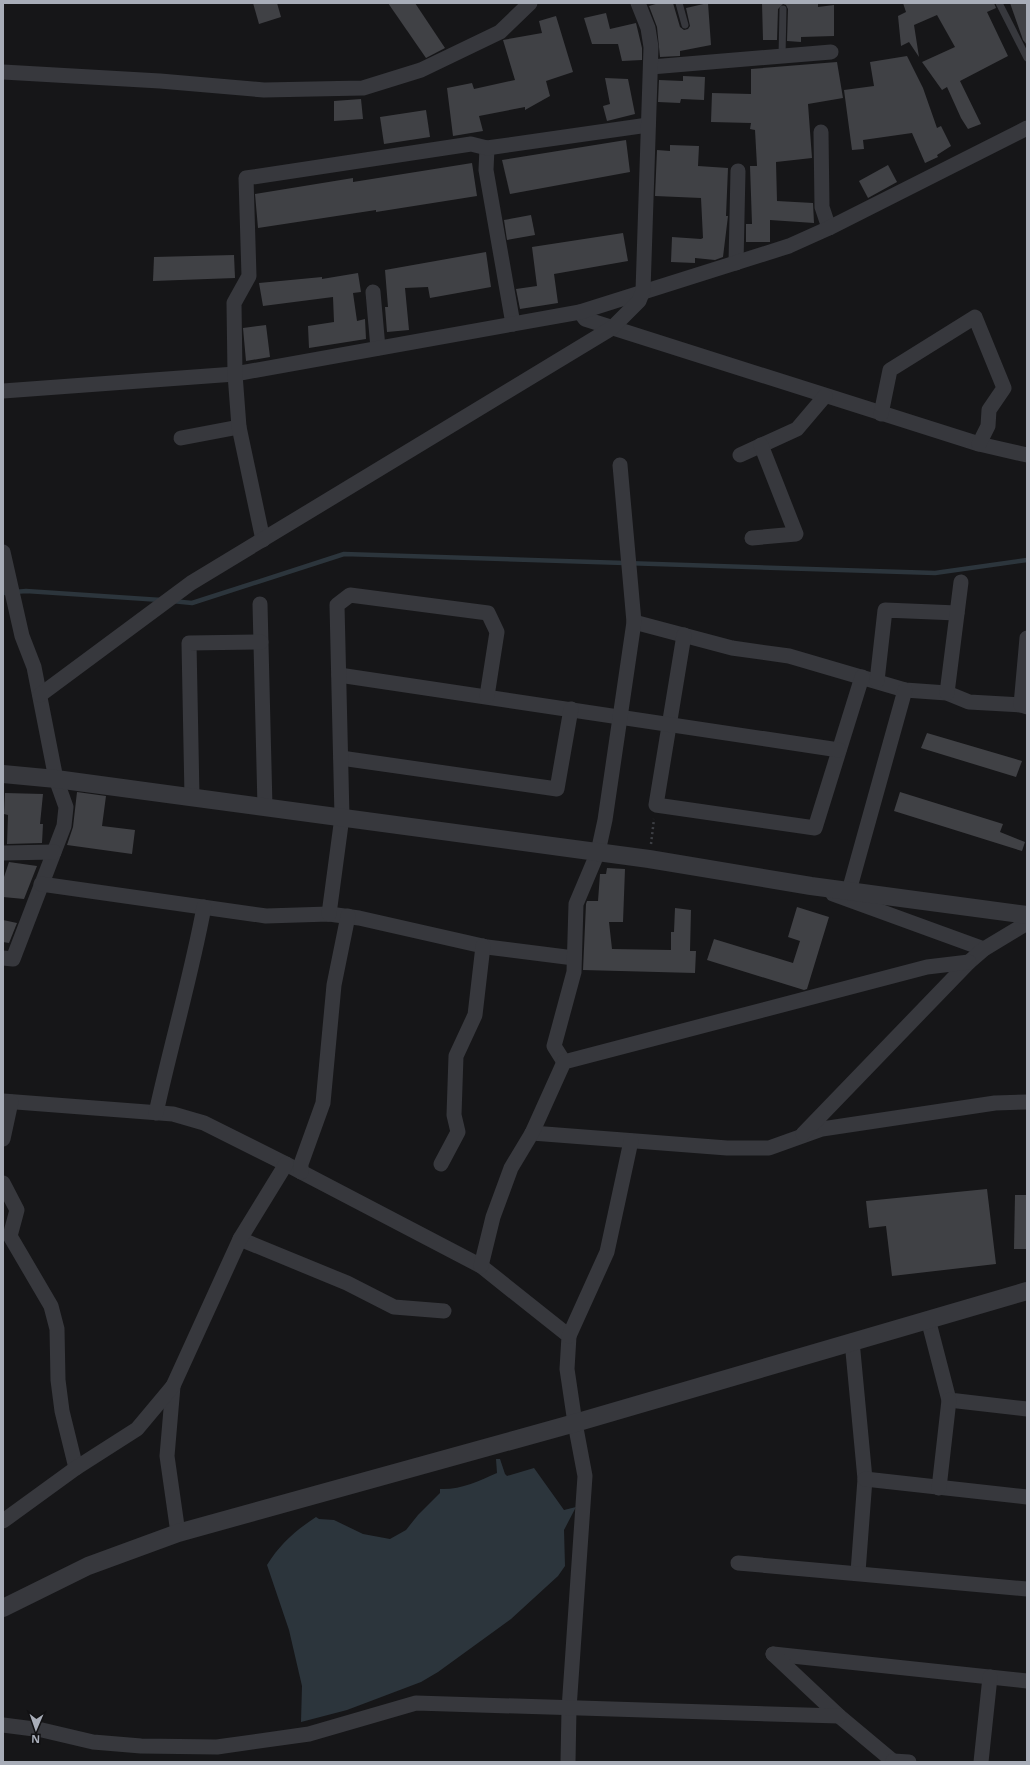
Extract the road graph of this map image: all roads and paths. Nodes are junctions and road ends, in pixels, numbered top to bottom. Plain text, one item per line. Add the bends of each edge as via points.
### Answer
1 (530, 3) edge
2 (638, 3) edge
3 (679, 3) edge
4 (999, 3) edge
5 (783, 9) dead end
6 (685, 25) dead end
7 (831, 52) dead end
8 (782, 56) junction
9 (1027, 58) edge
10 (651, 67) junction
11 (3, 72) edge
12 (648, 125) junction
13 (1027, 128) edge
14 (821, 132) dead end
15 (487, 148) junction
16 (738, 171) dead end
17 (829, 228) junction
18 (736, 263) junction
19 (643, 291) junction
20 (373, 292) dead end
21 (580, 312) junction
22 (513, 324) junction
23 (612, 328) junction
24 (378, 348) junction
25 (235, 374) junction
26 (3, 391) edge
27 (825, 396) junction
28 (881, 414) junction
29 (239, 427) junction
30 (181, 438) dead end
31 (979, 444) junction
32 (761, 445) junction
33 (740, 455) dead end
34 (1027, 455) edge
35 (620, 465) dead end
36 (752, 538) dead end
37 (263, 540) junction
38 (3, 552) edge
39 (961, 582) dead end
40 (260, 604) dead end
41 (957, 613) junction
42 (634, 622) junction
43 (684, 635) junction
44 (1027, 638) edge
45 (261, 642) junction
46 (339, 675) junction
47 (862, 677) junction
48 (877, 681) junction
49 (905, 690) junction
50 (947, 693) junction
51 (40, 695) junction
52 (487, 696) junction
53 (1024, 706) edge
54 (571, 708) junction
55 (620, 716) junction
56 (670, 724) junction
57 (839, 750) junction
58 (341, 758) junction
59 (3, 774) edge
60 (56, 778) junction
61 (192, 797) junction
62 (656, 804) junction
63 (265, 807) junction
64 (342, 817) junction
65 (54, 852) junction
66 (598, 852) junction
67 (3, 853) edge
68 (649, 859) junction
69 (41, 884) junction
70 (811, 886) junction
71 (849, 891) junction
72 (204, 907) junction
73 (329, 914) junction
74 (1027, 915) edge
75 (348, 916) junction
76 (1027, 923) edge
77 (484, 946) junction
78 (984, 949) junction
79 (3, 958) edge
80 (574, 958) junction
81 (969, 962) junction
82 (564, 1062) junction
83 (7, 1102) edge
84 (1027, 1102) edge
85 (156, 1113) junction
86 (532, 1134) junction
87 (800, 1137) junction
88 (3, 1139) edge
89 (631, 1141) junction
90 (286, 1164) junction
91 (442, 1164) dead end
92 (301, 1172) junction
93 (3, 1183) edge
94 (10, 1211) edge
95 (240, 1239) junction
96 (481, 1266) junction
97 (1027, 1290) edge
98 (444, 1311) dead end
99 (928, 1319) junction
100 (569, 1336) junction
101 (852, 1341) junction
102 (173, 1386) junction
103 (949, 1400) junction
104 (1027, 1409) edge
105 (574, 1423) junction
106 (76, 1468) junction
107 (865, 1479) junction
108 (939, 1488) junction
109 (1027, 1497) edge
110 (3, 1521) edge
111 (178, 1533) junction
112 (738, 1563) dead end
113 (858, 1572) junction
114 (1027, 1589) edge
115 (3, 1608) edge
116 (990, 1677) junction
117 (1027, 1681) edge
118 (569, 1709) junction
119 (839, 1716) junction
120 (3, 1725) edge
121 (893, 1761) edge
122 (568, 1762) edge
123 (908, 1762) edge
124 (981, 1762) edge

1 - 11 street via 500,32 421,70 363,88 264,90
2 - 10 street via 652,47
3 - 6 lane
4 - 9 lane
5 - 8 lane
7 - 8 street
8 - 10 street
10 - 12 street
12 - 15 street
12 - 19 street
13 - 17 street
14 - 17 street via 822,207
15 - 22 street via 486,170
15 - 25 street via 471,144 246,178 249,276 234,303
16 - 18 street
17 - 18 street via 789,246
18 - 19 street
19 - 21 street
19 - 23 street via 639,301
20 - 24 street
21 - 22 street
21 - 23 street via 585,319
22 - 24 street
23 - 27 street
23 - 37 street
24 - 25 street
25 - 26 street
25 - 29 street
27 - 28 street
27 - 32 street via 797,429
28 - 31 street
28 - 31 street via 890,370 975,317 1004,388 989,410 988,426
29 - 30 street
29 - 37 street
31 - 34 street
32 - 33 street
32 - 36 street via 796,534
35 - 42 street
37 - 51 street via 191,583
38 - 51 street via 22,636 34,667
39 - 41 street
40 - 45 street
41 - 48 street via 885,610
41 - 50 street
42 - 43 street
42 - 55 street
43 - 47 street via 732,648 789,656
43 - 56 street
44 - 53 street
45 - 61 street via 189,643
45 - 63 street
46 - 52 street
46 - 52 street via 337,605 350,595 488,613 497,632
46 - 58 street
47 - 48 street
47 - 57 street
48 - 49 street
49 - 50 street
49 - 71 street
50 - 53 street via 969,702
51 - 60 street
52 - 54 street
54 - 55 street
54 - 58 street via 557,789
55 - 56 street
55 - 66 street
56 - 57 street
56 - 62 street
57 - 62 street via 815,828
58 - 64 street
59 - 60 street
60 - 61 street
60 - 65 street via 66,807 64,826
61 - 63 street
62 - 68 path
63 - 64 street
64 - 66 street
64 - 73 street
65 - 67 street
65 - 69 street
66 - 68 street
66 - 80 street via 576,904
68 - 70 street
69 - 72 street
69 - 79 street via 13,959
70 - 71 street
70 - 78 street
71 - 74 street
72 - 73 street via 266,916
72 - 85 street via 194,962
73 - 75 street
75 - 77 street
75 - 92 street via 334,985 323,1103 301,1164
76 - 78 street
77 - 80 street
77 - 91 street via 475,1015 456,1056 454,1115 458,1132
78 - 81 street
80 - 82 street via 574,972 554,1046
81 - 82 street via 927,967
81 - 87 street
82 - 86 street
83 - 85 street
83 - 88 street
84 - 87 street via 995,1103 822,1129
85 - 90 street via 173,1114 204,1124
86 - 89 street
86 - 96 street via 512,1168 494,1217
87 - 89 street via 769,1148 727,1148
89 - 100 street via 607,1252
90 - 92 street
90 - 95 street
92 - 96 street
93 - 94 street
94 - 106 street via 10,1236 51,1306 57,1329 58,1380 62,1411
95 - 98 street via 348,1283 394,1307
95 - 102 street
96 - 100 street
97 - 99 street
99 - 101 street
99 - 103 street
100 - 105 street via 567,1369
101 - 105 street
101 - 107 street
102 - 106 street via 137,1429
102 - 111 street via 167,1456
103 - 104 street
103 - 108 street
105 - 111 street
105 - 118 street via 585,1476
106 - 110 street
107 - 108 street
107 - 113 street
108 - 109 street
111 - 115 street via 88,1566
112 - 113 street
113 - 114 street
116 - 117 street
116 - 119 street via 773,1654
116 - 124 street
118 - 119 street
118 - 120 street via 416,1703 309,1734 217,1747 141,1746 93,1742 42,1730
118 - 122 street
119 - 121 street
121 - 123 street

